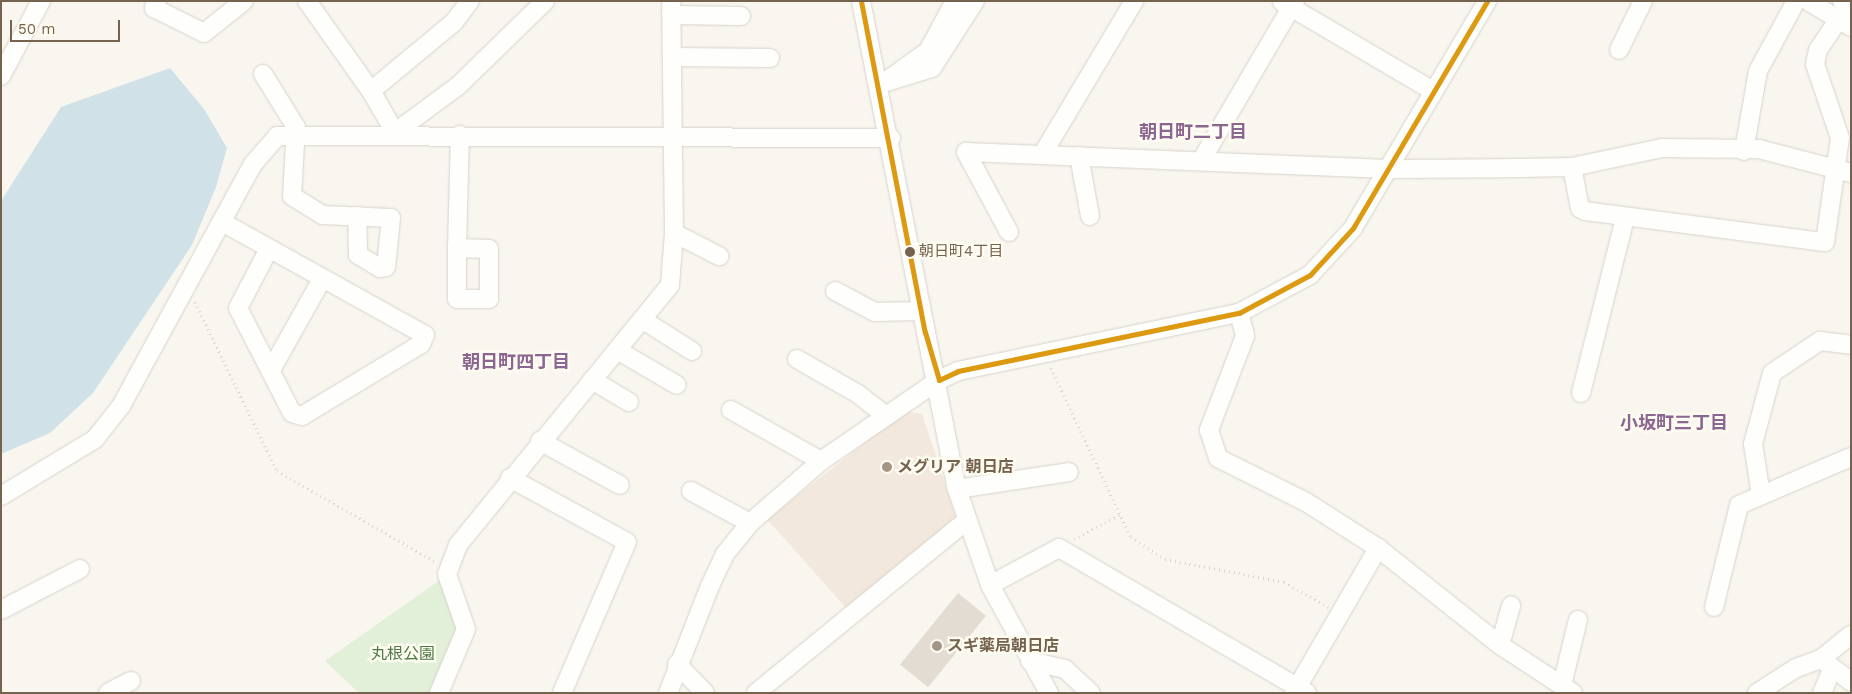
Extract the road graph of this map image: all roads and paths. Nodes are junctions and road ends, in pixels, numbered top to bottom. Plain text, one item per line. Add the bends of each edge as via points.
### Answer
1 (41, 1) edge
2 (156, 1) edge
3 (244, 1) edge
4 (307, 1) edge
5 (470, 1) edge
6 (545, 1) edge
7 (861, 1) edge
8 (955, 1) edge
9 (975, 1) edge
10 (1134, 1) edge
11 (1487, 1) edge
12 (1643, 1) edge
13 (1796, 1) edge
14 (1808, 1) edge
15 (1842, 1) edge
16 (1289, 3) edge
17 (1851, 7) edge
18 (671, 8) edge
19 (741, 16) dead end
20 (1844, 23) edge
21 (1619, 50) dead end
22 (672, 57) junction
23 (770, 58) dead end
24 (263, 74) dead end
25 (1, 76) edge
26 (880, 84) junction
27 (371, 91) junction
28 (1433, 91) junction
29 (460, 135) junction
30 (294, 136) junction
31 (397, 136) junction
32 (672, 136) junction
33 (890, 138) junction
34 (1744, 150) junction
35 (1042, 155) junction
36 (1079, 156) junction
37 (1200, 161) junction
38 (1572, 167) junction
39 (1388, 169) junction
40 (1844, 170) edge
41 (357, 216) dead end
42 (1090, 216) dead end
43 (1625, 218) junction
44 (222, 222) junction
45 (1009, 232) dead end
46 (674, 233) junction
47 (458, 248) dead end
48 (269, 249) junction
49 (719, 256) dead end
50 (322, 279) junction
51 (835, 291) dead end
52 (181, 293) junction
53 (921, 311) junction
54 (1239, 312) junction
55 (643, 320) junction
56 (1851, 344) edge
57 (618, 350) junction
58 (692, 351) dead end
59 (797, 359) dead end
60 (1048, 363) dead end
61 (271, 370) junction
62 (592, 380) junction
63 (938, 380) junction
64 (677, 385) dead end
65 (1581, 394) dead end
66 (629, 402) dead end
67 (731, 410) dead end
68 (886, 416) junction
69 (540, 441) junction
70 (1851, 457) edge
71 (821, 461) junction
72 (1069, 472) dead end
73 (510, 478) junction
74 (620, 485) dead end
75 (958, 489) junction
76 (691, 491) dead end
77 (1, 496) edge
78 (1761, 496) junction
79 (1119, 515) junction
80 (967, 520) junction
81 (750, 523) junction
82 (1059, 548) junction
83 (1378, 548) junction
84 (80, 569) dead end
85 (448, 569) junction
86 (990, 585) junction
87 (1511, 606) dead end
88 (1714, 607) dead end
89 (1, 610) edge
90 (1340, 614) junction
91 (1578, 620) dead end
92 (1851, 635) edge
93 (1500, 645) junction
94 (1030, 661) junction
95 (677, 664) junction
96 (1826, 664) junction
97 (131, 681) dead end
98 (1851, 682) edge
99 (1567, 689) edge
100 (1299, 691) edge
101 (1048, 692) edge
102 (108, 693) edge
103 (439, 693) edge
104 (562, 693) edge
105 (668, 693) edge
106 (705, 693) edge
107 (756, 693) edge
108 (1091, 693) edge
109 (1757, 693) edge
110 (1822, 693) edge

1 - 25 street
2 - 3 street via 154,8 204,33
4 - 27 street
5 - 27 street via 454,22
6 - 31 street via 459,85 405,125
7 - 26 street
8 - 26 street via 928,51
9 - 26 street via 932,68
10 - 35 street
11 - 28 street
12 - 21 street
13 - 34 street via 1758,72
14 - 20 street
15 - 17 street
16 - 28 street
16 - 37 street
18 - 19 street
18 - 22 street
20 - 40 street via 1818,50 1815,64 1840,138
22 - 23 street
22 - 32 street
24 - 30 street via 296,126
26 - 33 street
27 - 31 street
28 - 39 street
29 - 31 street
29 - 32 street
29 - 47 street
30 - 31 street
30 - 41 street via 292,196 322,215
30 - 44 street via 277,136 267,143
32 - 33 street
32 - 46 street
33 - 53 street
34 - 38 street via 1662,148
34 - 40 street via 1759,149
35 - 36 street
35 - 45 street via 966,152
36 - 37 street
36 - 42 street
37 - 39 street
38 - 39 street
38 - 43 street via 1580,208
39 - 54 street via 1353,228 1322,265 1282,293
40 - 43 street via 1827,240 1821,244
43 - 65 street
44 - 48 street
44 - 52 street
46 - 49 street
46 - 55 street via 670,285
48 - 50 street
48 - 61 street via 238,308
50 - 61 street
50 - 61 street via 425,335 421,344 302,416 292,413
51 - 53 street via 875,312
52 - 77 street via 121,406 95,439
52 - 85 path via 195,302 277,472
53 - 63 street
54 - 63 street via 958,371
54 - 83 street via 1245,336 1209,430 1218,458 1306,502
55 - 57 street
55 - 58 street
56 - 78 street via 1820,341 1772,373 1753,444
57 - 62 street
57 - 64 street
59 - 68 street via 858,394
60 - 79 path
62 - 66 street
62 - 69 street
63 - 68 street
63 - 75 street
67 - 71 street
68 - 71 street
69 - 73 street
69 - 74 street
70 - 78 street
71 - 81 street
72 - 75 street
73 - 85 street via 458,544
73 - 104 street via 627,542
75 - 80 street
76 - 81 street
78 - 88 street via 1739,505
79 - 82 path
79 - 90 path via 1131,537 1166,559 1284,582
80 - 86 street
80 - 107 street
81 - 95 street via 722,560
82 - 86 street
82 - 100 street
83 - 90 street
83 - 93 street
84 - 89 street
85 - 103 street via 452,596 466,629
86 - 94 street
87 - 93 street
90 - 100 street
91 - 99 street
92 - 96 street
93 - 99 street
94 - 101 street
94 - 108 street via 1065,670
95 - 105 street
95 - 106 street
96 - 98 street
96 - 109 street via 1796,668
96 - 110 street
97 - 102 street

